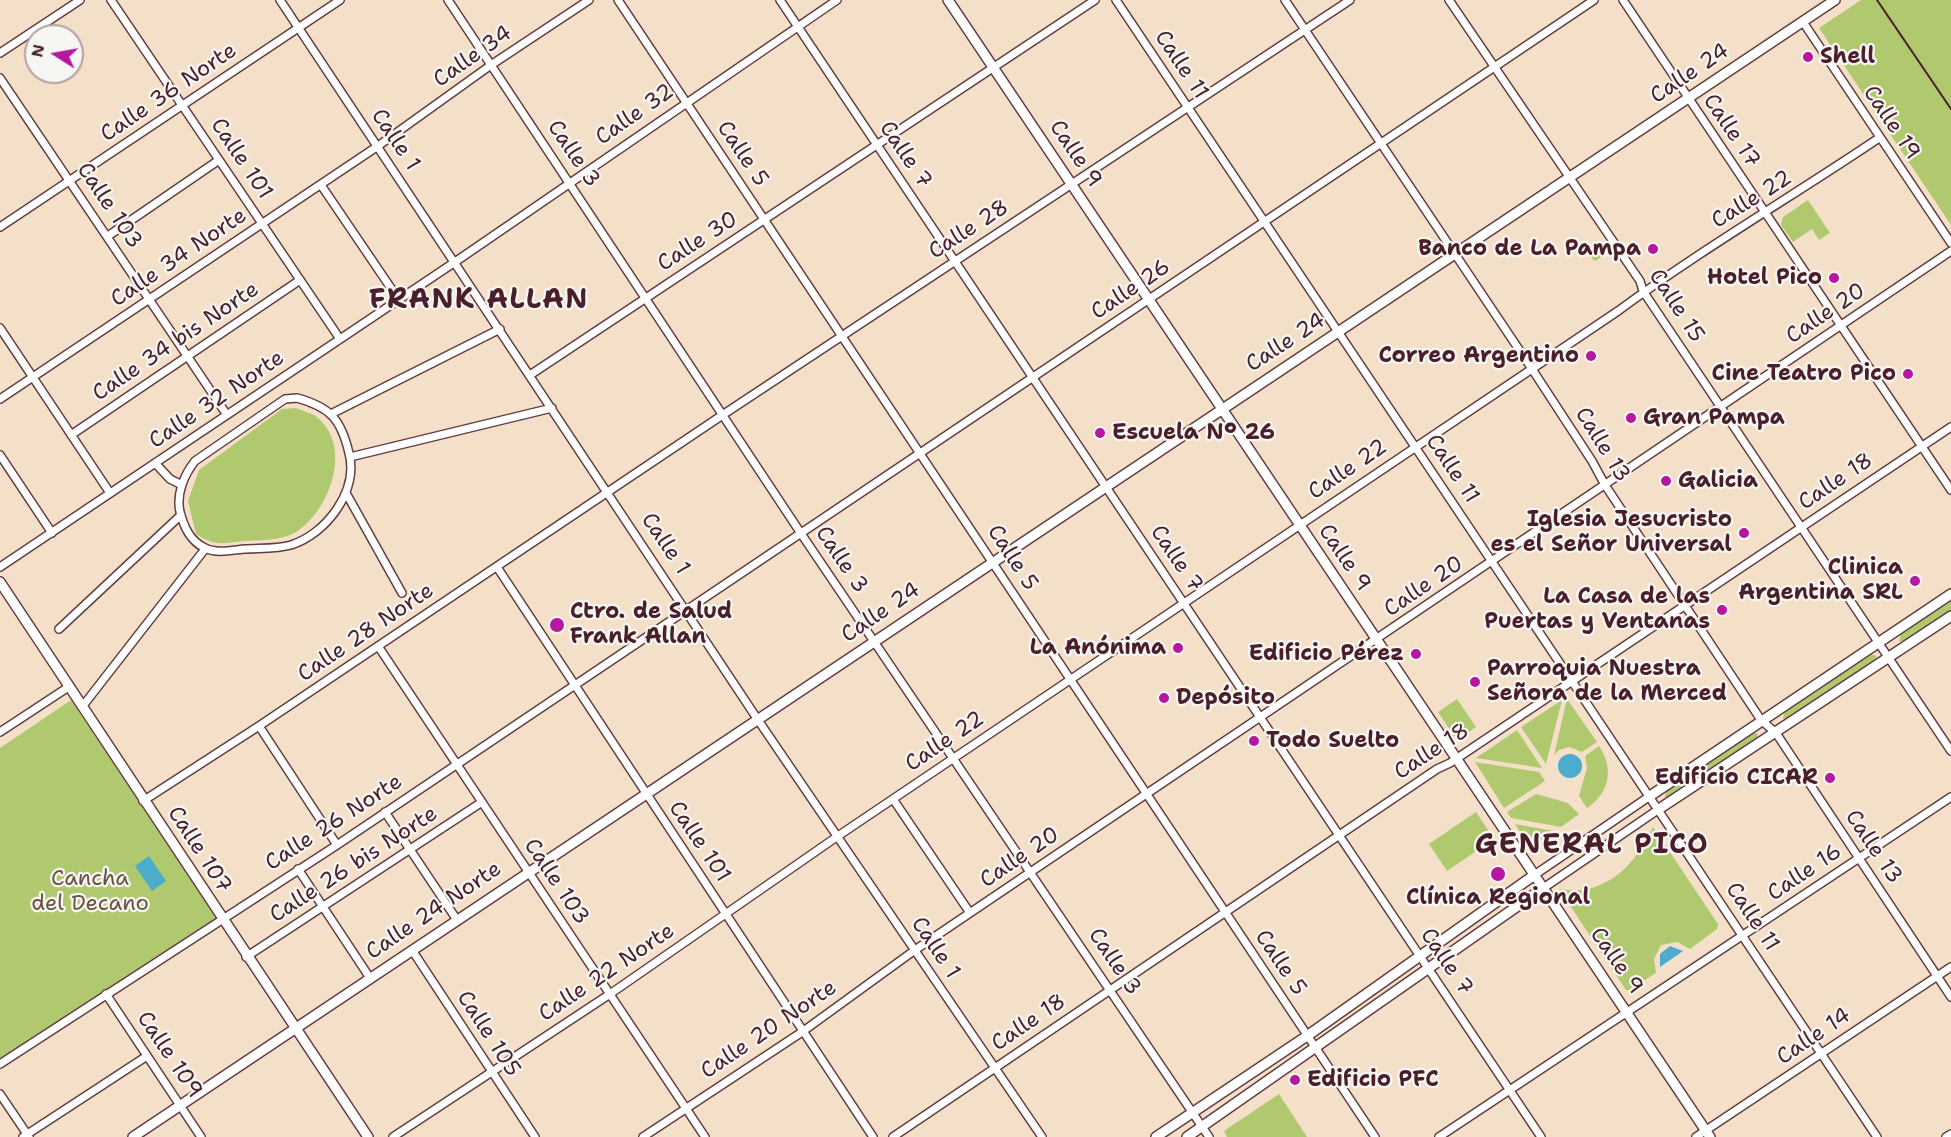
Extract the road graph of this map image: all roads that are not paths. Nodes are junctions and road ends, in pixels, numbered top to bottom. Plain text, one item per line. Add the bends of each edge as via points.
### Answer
1 (80, 0) edge
2 (111, 0) edge
3 (280, 0) edge
4 (340, 0) edge
5 (447, 0) edge
6 (589, 0) edge
7 (618, 0) edge
8 (780, 0) edge
9 (837, 0) edge
10 (948, 0) edge
11 (1095, 0) edge
12 (1116, 0) edge
13 (1285, 0) edge
14 (1350, 0) edge
15 (1449, 0) edge
16 (1594, 0) edge
17 (1623, 0) edge
18 (1830, 1) edge
19 (1803, 22) junction
20 (797, 26) junction
21 (299, 29) junction
22 (1305, 30) junction
23 (0, 53) edge
24 (491, 65) junction
25 (993, 68) junction
26 (1494, 68) junction
27 (0, 78) edge
28 (1688, 99) junction
29 (686, 102) junction
30 (183, 106) junction
31 (1188, 107) junction
32 (1879, 138) junction
33 (1381, 143) junction
34 (877, 145) junction
35 (378, 146) junction
36 (219, 160) junction
37 (1569, 178) junction
38 (71, 180) junction
39 (570, 182) junction
40 (321, 185) junction
41 (1072, 185) junction
42 (1764, 212) junction
43 (764, 220) junction
44 (1265, 222) junction
45 (262, 224) junction
46 (0, 227) edge
47 (108, 236) junction
48 (1951, 243) edge
49 (1951, 251) edge
50 (1455, 254) junction
51 (955, 261) junction
52 (455, 262) junction
53 (300, 280) junction
54 (1643, 291) junction
55 (646, 297) junction
56 (150, 299) junction
57 (1149, 299) junction
58 (399, 300) junction
59 (1842, 325) junction
60 (0, 328) edge
61 (500, 329) junction
62 (1339, 332) junction
63 (843, 337) junction
64 (340, 339) junction
65 (188, 356) junction
66 (1532, 369) junction
67 (530, 375) junction
68 (1032, 376) junction
69 (33, 378) junction
70 (0, 399) edge
71 (1721, 407) junction
72 (552, 408) junction
73 (1220, 409) junction
74 (332, 414) junction
75 (724, 414) junction
76 (227, 415) junction
77 (1951, 427) edge
78 (71, 435) junction
79 (1416, 447) junction
80 (1922, 447) junction
81 (920, 453) junction
82 (0, 455) edge
83 (350, 458) junction
84 (155, 463) junction
85 (182, 485) junction
86 (1605, 485) junction
87 (1106, 486) junction
88 (1951, 490) edge
89 (110, 493) junction
90 (346, 493) junction
91 (609, 493) junction
92 (181, 514) junction
93 (1298, 525) junction
94 (1801, 528) junction
95 (52, 532) junction
96 (800, 532) junction
97 (205, 549) junction
98 (993, 562) junction
99 (1493, 562) junction
100 (0, 567) edge
101 (497, 567) junction
102 (0, 582) edge
103 (402, 593) dead end
104 (1951, 594) edge
105 (1184, 604) junction
106 (1685, 605) junction
107 (687, 609) junction
108 (1951, 616) edge
109 (59, 629) dead end
110 (1377, 640) junction
111 (875, 641) junction
112 (1878, 643) junction
113 (378, 646) junction
114 (1888, 658) junction
115 (1070, 680) junction
116 (1573, 681) junction
117 (575, 684) junction
118 (70, 686) junction
119 (82, 707) junction
120 (1260, 718) junction
121 (758, 720) junction
122 (1761, 720) junction
123 (259, 726) junction
124 (0, 732) edge
125 (1776, 733) junction
126 (1951, 751) edge
127 (954, 758) junction
128 (1455, 760) junction
129 (456, 764) junction
130 (1148, 793) junction
131 (645, 795) junction
132 (1650, 796) junction
133 (1951, 797) edge
134 (893, 799) junction
135 (143, 801) junction
136 (482, 802) junction
137 (1659, 809) junction
138 (385, 812) junction
139 (1339, 835) junction
140 (838, 836) junction
141 (337, 845) junction
142 (410, 850) junction
143 (1859, 858) junction
144 (298, 869) junction
145 (1032, 871) junction
146 (529, 872) junction
147 (1533, 876) junction
148 (1542, 889) junction
149 (324, 906) junction
150 (970, 913) junction
151 (1224, 913) junction
152 (727, 915) junction
153 (220, 918) junction
154 (457, 920) junction
155 (1743, 936) junction
156 (412, 950) junction
157 (915, 950) junction
158 (1420, 955) junction
159 (246, 957) junction
160 (1951, 967) edge
161 (1430, 969) junction
162 (1937, 976) junction
163 (370, 978) junction
164 (1111, 990) junction
165 (106, 994) junction
166 (610, 994) junction
167 (1951, 997) edge
168 (1628, 1013) junction
169 (294, 1029) junction
170 (802, 1032) junction
171 (1307, 1036) junction
172 (1315, 1047) junction
173 (1821, 1053) junction
174 (147, 1056) junction
175 (0, 1064) edge
176 (994, 1069) junction
177 (491, 1073) junction
178 (1509, 1089) junction
179 (0, 1094) edge
180 (180, 1105) junction
181 (686, 1108) junction
182 (1192, 1113) junction
183 (1202, 1127) junction
184 (1708, 1134) edge
185 (1951, 1134) edge
186 (26, 1136) edge
187 (134, 1137) edge
188 (201, 1137) edge
189 (368, 1137) edge
190 (393, 1137) edge
191 (535, 1137) edge
192 (643, 1137) edge
193 (705, 1137) edge
194 (873, 1137) edge
195 (893, 1137) edge
196 (1042, 1137) edge
197 (1156, 1137) edge
198 (1187, 1137) edge
199 (1209, 1137) edge
200 (1375, 1137) edge
201 (1439, 1137) edge
202 (1541, 1137) edge
203 (1696, 1137) edge
204 (1877, 1137) edge
205 (1946, 1137) edge

1 - 23 street
2 - 30 street, Calle 101
3 - 21 street, Calle 1
4 - 21 street, Calle 36 Norte
5 - 24 street, Calle 3
6 - 24 street, Calle 34
7 - 29 street, Calle 5
8 - 20 street, Calle 7
9 - 20 street, Calle 32
10 - 25 main road, Calle 9
11 - 25 street, Calle 30
12 - 31 street, Calle 11
13 - 22 street, Calle 13
14 - 22 street, Calle 28
15 - 26 street, Calle 15
16 - 26 street, Calle 26
17 - 28 street, Calle 17
18 - 19 main road, Calle 24
19 - 28 main road, Calle 24
19 - 32 street, Calle 19
20 - 29 street, Calle 32
20 - 34 street, Calle 7
21 - 30 street, Calle 36 Norte
21 - 35 street, Calle 1
22 - 31 street, Calle 28
22 - 33 street, Calle 13
24 - 35 street, Calle 34
24 - 39 street, Calle 3
25 - 34 street, Calle 30
25 - 41 main road, Calle 9
26 - 33 street, Calle 26
26 - 37 street, Calle 15
27 - 38 street, Calle 103
28 - 37 main road, Calle 24
28 - 42 street, Calle 17
29 - 39 street, Calle 32
29 - 43 street, Calle 5
30 - 36 street, Calle 101
30 - 38 street, Calle 36 Norte
31 - 41 street, Calle 28
31 - 44 street, Calle 11
32 - 42 street, Calle 22
32 - 48 street, Calle 19
33 - 44 street, Calle 26
33 - 50 street, Calle 13
34 - 43 street, Calle 30
34 - 51 street, Calle 7
35 - 40 street, Calle 34 Norte
35 - 52 street, Calle 1
36 - 45 street, Calle 101
36 - 47 street
37 - 50 main road, Calle 24
37 - 54 street, Calle 15
38 - 46 street, Calle 36 Norte
38 - 47 street, Calle 103
39 - 52 street, Calle 32
39 - 55 street, Calle 3
40 - 45 street, Calle 34 Norte
40 - 58 street
41 - 51 street, Calle 28
41 - 57 main road, Calle 9
42 - 54 street, Calle 22
42 - 59 street, Calle 17
43 - 55 street, Calle 30
43 - 63 street, Calle 5
44 - 57 street, Calle 26
44 - 62 street, Calle 11
45 - 53 street, Calle 101
45 - 56 street, Calle 34 Norte
47 - 56 street, Calle 103
49 - 59 street, Calle 20
50 - 62 main road, Calle 24
50 - 66 street, Calle 13
51 - 63 street, Calle 28
51 - 68 street, Calle 7
52 - 58 street, Calle 32 Norte
52 - 61 street, Calle 1
53 - 64 street, Calle 101
53 - 65 street, Calle 34 bis Norte
54 - 66 street, Calle 22
54 - 71 street, Calle 15
55 - 67 street, Calle 30
55 - 75 street, Calle 3
56 - 65 street, Calle 103
56 - 69 street, Calle 34 Norte
57 - 68 street, Calle 26
57 - 73 main road, Calle 9
58 - 64 street, Calle 32 Norte
59 - 71 street, Calle 20
59 - 80 street, Calle 17
60 - 69 street
61 - 67 street, Calle 1
61 - 74 street
62 - 73 main road, Calle 24
62 - 79 street, Calle 11
63 - 75 street, Calle 28
63 - 81 street, Calle 5
64 - 76 street, Calle 32 Norte
65 - 76 street, Calle 103
65 - 78 street, Calle 34 bis Norte
66 - 79 street, Calle 22
66 - 86 street, Calle 13
67 - 72 street, Calle 1
68 - 81 street, Calle 26
68 - 87 street, Calle 7
69 - 70 street, Calle 34 Norte
69 - 78 street
71 - 86 street, Calle 20
71 - 94 street, Calle 15
72 - 83 street
72 - 91 street, Calle 1
73 - 87 main road, Calle 24
73 - 93 main road, Calle 9
74 - 83 street
74 - 85 street via 307,401 285,399 195,461
75 - 91 street, Calle 28
75 - 96 street, Calle 3
76 - 84 street, Calle 32 Norte
77 - 80 street, Calle 18
78 - 89 street
79 - 93 street, Calle 22
79 - 99 street, Calle 11
80 - 88 street, Calle 17
80 - 94 street, Calle 18
81 - 96 street, Calle 26
81 - 98 street, Calle 5
82 - 95 street
83 - 90 street
84 - 85 street
84 - 89 street, Calle 32 Norte
85 - 92 street
86 - 99 street, Calle 20
86 - 106 street, Calle 13
87 - 98 main road, Calle 24
87 - 105 street, Calle 7
89 - 95 street, Calle 32 Norte
90 - 97 street via 315,532 290,545 220,552
90 - 103 street
91 - 101 street, Calle 28 Norte
91 - 107 street, Calle 1
92 - 97 street via 190,536
92 - 109 street
93 - 105 street, Calle 22
93 - 110 main road, Calle 9
94 - 106 street, Calle 18
94 - 112 street, Calle 15
95 - 100 street, Calle 32 Norte
96 - 107 street, Calle 26
96 - 111 street, Calle 3
97 - 119 street
98 - 111 main road, Calle 24
98 - 115 street, Calle 5
99 - 110 street, Calle 20
99 - 116 street, Calle 11
101 - 113 street, Calle 28 Norte
101 - 117 street, Calle 101
102 - 118 main road, Calle 107
104 - 112 main road
105 - 115 street, Calle 22
105 - 120 street, Calle 7
106 - 116 street, Calle 18
106 - 122 street, Calle 13
107 - 117 street, Calle 26 Norte
107 - 121 street, Calle 1
108 - 114 main road
110 - 120 street, Calle 20
110 - 128 main road, Calle 9
111 - 121 main road, Calle 24
111 - 127 street, Calle 3
112 - 114 street, Calle 15
112 - 122 main road
113 - 123 street, Calle 28 Norte
113 - 129 street, Calle 103
114 - 125 main road
114 - 126 street, Calle 15
115 - 127 street, Calle 22
115 - 130 street, Calle 5
116 - 128 street, Calle 18
116 - 132 street, Calle 11
117 - 129 street, Calle 26 Norte
117 - 131 street, Calle 101
118 - 119 main road, Calle 107
118 - 124 street
119 - 135 main road, Calle 107
120 - 130 street, Calle 20
120 - 139 street, Calle 7
121 - 131 main road, Calle 24 Norte
121 - 140 street, Calle 1
122 - 125 street, Calle 13
122 - 132 main road
123 - 135 street, Calle 28 Norte
123 - 141 street
125 - 137 main road
125 - 143 street, Calle 13
127 - 134 street, Calle 22
127 - 145 street, Calle 3
128 - 139 street, Calle 18
128 - 147 main road, Calle 9
129 - 136 street, Calle 103
129 - 138 street, Calle 26 Norte
130 - 145 street, Calle 20
130 - 151 street, Calle 5
131 - 146 main road, Calle 24 Norte
131 - 152 street, Calle 101
132 - 137 street, Calle 11
132 - 147 street
133 - 143 street, Calle 16
134 - 140 street, Calle 22
134 - 150 street
135 - 153 main road, Calle 107
136 - 142 street, Calle 26 bis Norte
136 - 146 street, Calle 103
137 - 148 street
137 - 155 street, Calle 11
138 - 141 street, Calle 26 Norte
138 - 142 street
139 - 151 street, Calle 18
139 - 158 street, Calle 7
140 - 152 street, Calle 22 Norte
140 - 157 street, Calle 1
141 - 144 street, Calle 26 Norte
142 - 149 street, Calle 26 bis Norte
142 - 154 street
143 - 155 street, Calle 16
143 - 162 street, Calle 13
144 - 149 street
144 - 153 street, Calle 26 Norte
145 - 150 street, Calle 20
145 - 164 street, Calle 3
146 - 154 main road, Calle 24 Norte
146 - 166 street, Calle 103
147 - 148 main road, Calle 9
147 - 158 main road
148 - 161 main road
148 - 168 main road, Calle 9
149 - 159 street, Calle 26 bis Norte
149 - 163 street
150 - 157 street, Calle 20
151 - 164 street, Calle 18
151 - 171 street, Calle 5
152 - 166 street, Calle 22 Norte
152 - 170 street, Calle 101
153 - 159 main road, Calle 107
153 - 165 street, Calle 26 Norte
154 - 156 main road, Calle 24 Norte
155 - 168 street, Calle 16
155 - 173 street, Calle 11
156 - 163 main road, Calle 24 Norte
156 - 177 street, Calle 105
157 - 170 street, Calle 20 Norte
157 - 176 street, Calle 1
158 - 161 street, Calle 7
158 - 171 main road
159 - 169 main road, Calle 107
160 - 162 street, Calle 14
161 - 172 main road
161 - 178 street, Calle 7
162 - 167 street, Calle 13
162 - 173 street, Calle 14
163 - 169 main road, Calle 24 Norte
164 - 176 street, Calle 18
164 - 182 street, Calle 3
165 - 174 street, Calle 109
165 - 175 street, Calle 26 Norte
166 - 177 street, Calle 22 Norte
166 - 181 street, Calle 103
168 - 178 street, Calle 16
168 - 184 main road, Calle 9
169 - 180 main road, Calle 24 Norte
169 - 189 main road, Calle 107
170 - 181 street, Calle 20 Norte
170 - 194 street, Calle 101
171 - 172 street, Calle 5
171 - 182 main road
172 - 183 main road
172 - 200 street, Calle 5
173 - 184 street, Calle 14
173 - 204 street, Calle 11
174 - 180 street, Calle 109
174 - 186 street
176 - 195 street, Calle 18
176 - 196 street, Calle 1
177 - 190 street, Calle 22 Norte
177 - 191 street, Calle 105
178 - 201 street, Calle 16
178 - 202 street, Calle 7
179 - 186 street
180 - 187 main road, Calle 24 Norte
180 - 188 street, Calle 109
181 - 192 street, Calle 20 Norte
181 - 193 street, Calle 103
182 - 183 street, Calle 3
182 - 197 main road
183 - 198 main road
183 - 199 street, Calle 3
184 - 203 street, Calle 14
185 - 205 street

